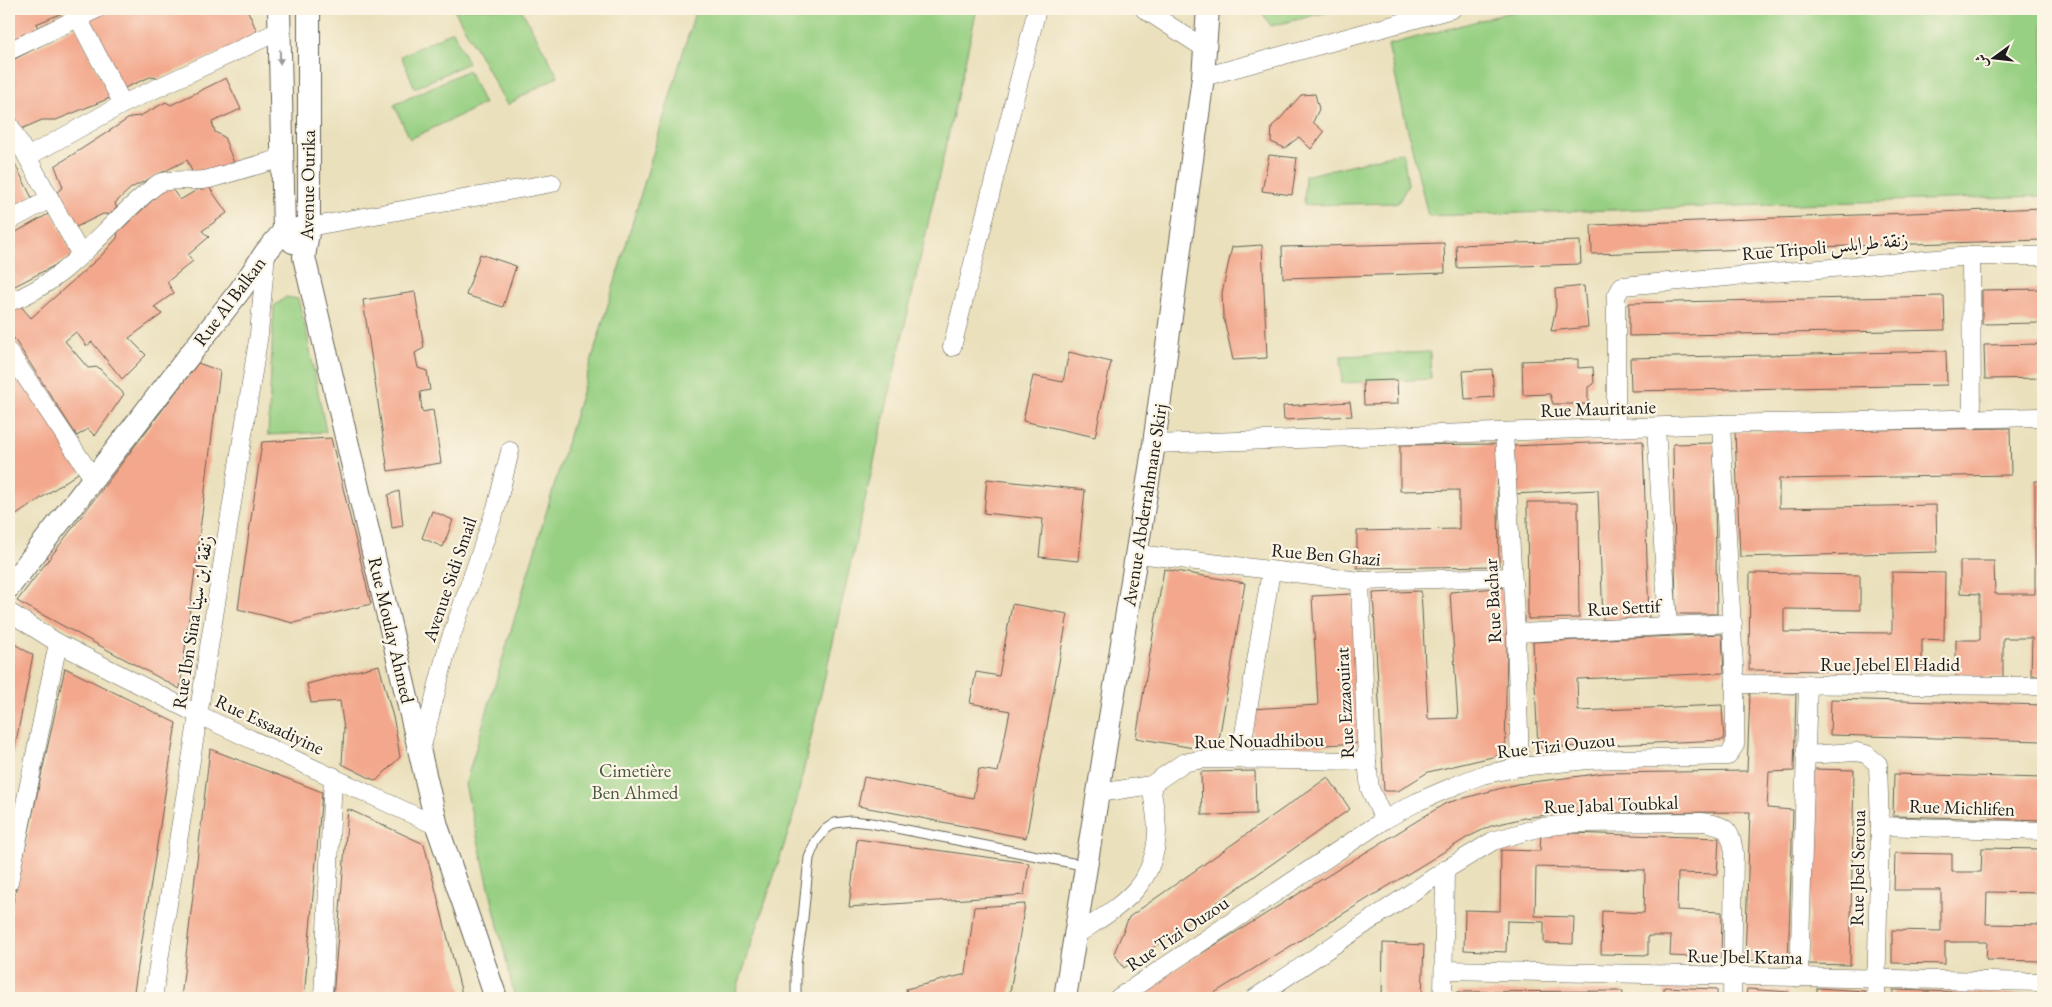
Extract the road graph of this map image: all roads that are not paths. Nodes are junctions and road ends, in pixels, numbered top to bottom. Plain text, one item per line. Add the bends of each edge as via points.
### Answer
1 (97, 9) edge
2 (279, 9) edge
3 (308, 9) edge
4 (1037, 9) edge
5 (1144, 9) edge
6 (1208, 9) edge
7 (1452, 9) edge
8 (78, 18) junction
9 (279, 31) junction
10 (1204, 48) junction
11 (9, 51) edge
12 (1203, 77) junction
13 (123, 104) junction
14 (9, 124) edge
15 (27, 157) junction
16 (282, 158) junction
17 (552, 183) dead end
18 (50, 199) junction
19 (9, 220) edge
20 (309, 227) junction
21 (284, 231) junction
22 (266, 252) junction
23 (81, 256) junction
24 (1972, 256) junction
25 (2043, 256) edge
26 (304, 257) junction
27 (9, 302) edge
28 (952, 347) dead end
29 (9, 352) edge
30 (2043, 417) edge
31 (1972, 420) junction
32 (1721, 424) junction
33 (1656, 427) junction
34 (1616, 428) junction
35 (1504, 433) junction
36 (1154, 444) junction
37 (510, 451) dead end
38 (93, 478) junction
39 (1138, 554) junction
40 (1271, 571) junction
41 (1512, 577) junction
42 (1360, 581) junction
43 (9, 587) edge
44 (9, 612) edge
45 (1734, 623) junction
46 (1668, 626) junction
47 (1516, 633) junction
48 (58, 643) junction
49 (1736, 684) junction
50 (1808, 684) junction
51 (2043, 686) edge
52 (198, 715) junction
53 (421, 750) junction
54 (1806, 755) junction
55 (1240, 758) junction
56 (1367, 761) junction
57 (1520, 767) junction
58 (333, 776) junction
59 (1152, 786) junction
60 (1098, 793) junction
61 (1384, 820) junction
62 (437, 826) junction
63 (1880, 826) junction
64 (2043, 831) edge
65 (1086, 866) junction
66 (1445, 870) junction
67 (9, 882) edge
68 (1075, 936) junction
69 (1445, 970) junction
70 (1733, 977) junction
71 (1799, 978) junction
72 (1877, 980) junction
73 (2043, 982) edge
74 (153, 998) edge
75 (323, 998) edge
76 (496, 998) edge
77 (796, 998) edge
78 (1065, 998) edge
79 (1118, 998) edge
80 (1255, 998) edge
81 (1444, 998) edge
82 (1732, 998) edge
83 (1876, 998) edge

1 - 8 street
2 - 9 street, Avenue Ourika
3 - 20 street, Avenue Ourika
4 - 28 street
5 - 10 street
6 - 10 street, Avenue Abderrahmane Skirj
7 - 12 street
8 - 11 street
8 - 13 street
9 - 13 street
9 -> 16 street, Avenue Ourika
10 - 12 street, Avenue Abderrahmane Skirj
12 - 36 street, Avenue Abderrahmane Skirj
13 - 15 street
14 - 15 street
15 - 18 street
16 - 21 street, Avenue Ourika
16 - 23 street via 200,181 181,179 159,183
17 - 20 street
18 - 19 street
18 - 23 street
20 - 21 street
20 - 26 street, Avenue Ourika
21 - 22 street, Rue Al Balkan
21 - 26 street, Avenue Ourika
22 - 38 street, Rue Al Balkan via 241,289
22 - 52 street, Rue Ibn Sina زنقة ابن سينا via 259,334
23 - 27 street via 48,283
24 - 25 street, Rue Tripoli زنقة طرابلس
24 - 31 street
24 - 34 street, Rue Tripoli زنقة طرابلس via 1622,286 1616,296
26 - 53 street, Rue Moulay Ahmed
29 - 38 street
30 - 31 street, Rue Mauritanie
31 - 32 street, Rue Mauritanie
32 - 33 street, Rue Mauritanie
32 - 45 street, Rue Tizi Ouzou
33 - 34 street, Rue Mauritanie
33 - 46 street
34 - 35 street, Rue Mauritanie
35 - 36 street, Rue Mauritanie
35 - 41 street, Rue Bachar
36 - 39 street, Avenue Abderrahmane Skirj
37 - 53 street, Avenue Sidi Smail via 494,514 447,649
38 - 43 street, Rue Al Balkan
39 - 40 street, Rue Ben Ghazi
39 - 60 street, Avenue Abderrahmane Skirj
40 - 42 street, Rue Ben Ghazi
40 - 55 street
41 - 42 street, Rue Ben Ghazi
41 - 47 street, Rue Bachar
42 - 56 street, Rue Ezzaouirat
44 - 48 street, Rue Essaadiyine
45 - 46 street, Rue Settif
45 - 49 street, Rue Tizi Ouzou
46 - 47 street, Rue Settif
47 - 57 street, Rue Bachar
48 - 52 street, Rue Essaadiyine
48 - 67 street
49 - 50 street, Rue Jebel El Hadid
49 - 57 street, Rue Tizi Ouzou via 1735,745 1728,756 1588,760
50 - 51 street, Rue Jebel El Hadid
50 - 54 street
52 - 58 street, Rue Essaadiyine
52 - 74 street, Rue Ibn Sina زنقة ابن سينا
53 - 62 street, Rue Moulay Ahmed
54 - 63 street, Rue Jbel Seroua via 1857,752 1866,754 1878,764
54 - 71 street
55 - 56 street, Rue Nouadhibou
55 - 59 street, Rue Nouadhibou via 1204,759 1183,764
56 - 61 street, Rue Ezzaouirat via 1370,789
57 - 61 street, Rue Tizi Ouzou via 1459,784
58 - 62 street, Rue Essaadiyine
58 - 75 street
59 - 60 street, Rue Nouadhibou
59 - 68 street via 1157,831 1153,862 1137,890
60 - 65 street, Avenue Abderrahmane Skirj
61 - 79 street, Rue Tizi Ouzou
62 - 76 street, Rue Moulay Ahmed
63 - 64 street, Rue Michlifen
63 - 72 street, Rue Jbel Seroua
65 - 68 street, Avenue Abderrahmane Skirj
65 - 77 lane via 871,823 835,823 816,841 809,858 796,964
66 - 69 street
66 - 70 street, Rue Jabal Toubkal via 1494,841 1541,827 1579,823 1703,822 1722,826 1731,836 1734,852
66 - 80 street, Rue Jabal Toubkal
68 - 78 street, Avenue Abderrahmane Skirj
69 - 70 street, Rue Jbel Ktama
69 - 81 street
70 - 71 street, Rue Jbel Ktama
70 - 82 street, Rue Jabal Toubkal
71 - 72 street, Rue Jbel Ktama
72 - 73 street, Rue Jbel Ktama
72 - 83 street, Rue Jbel Seroua

